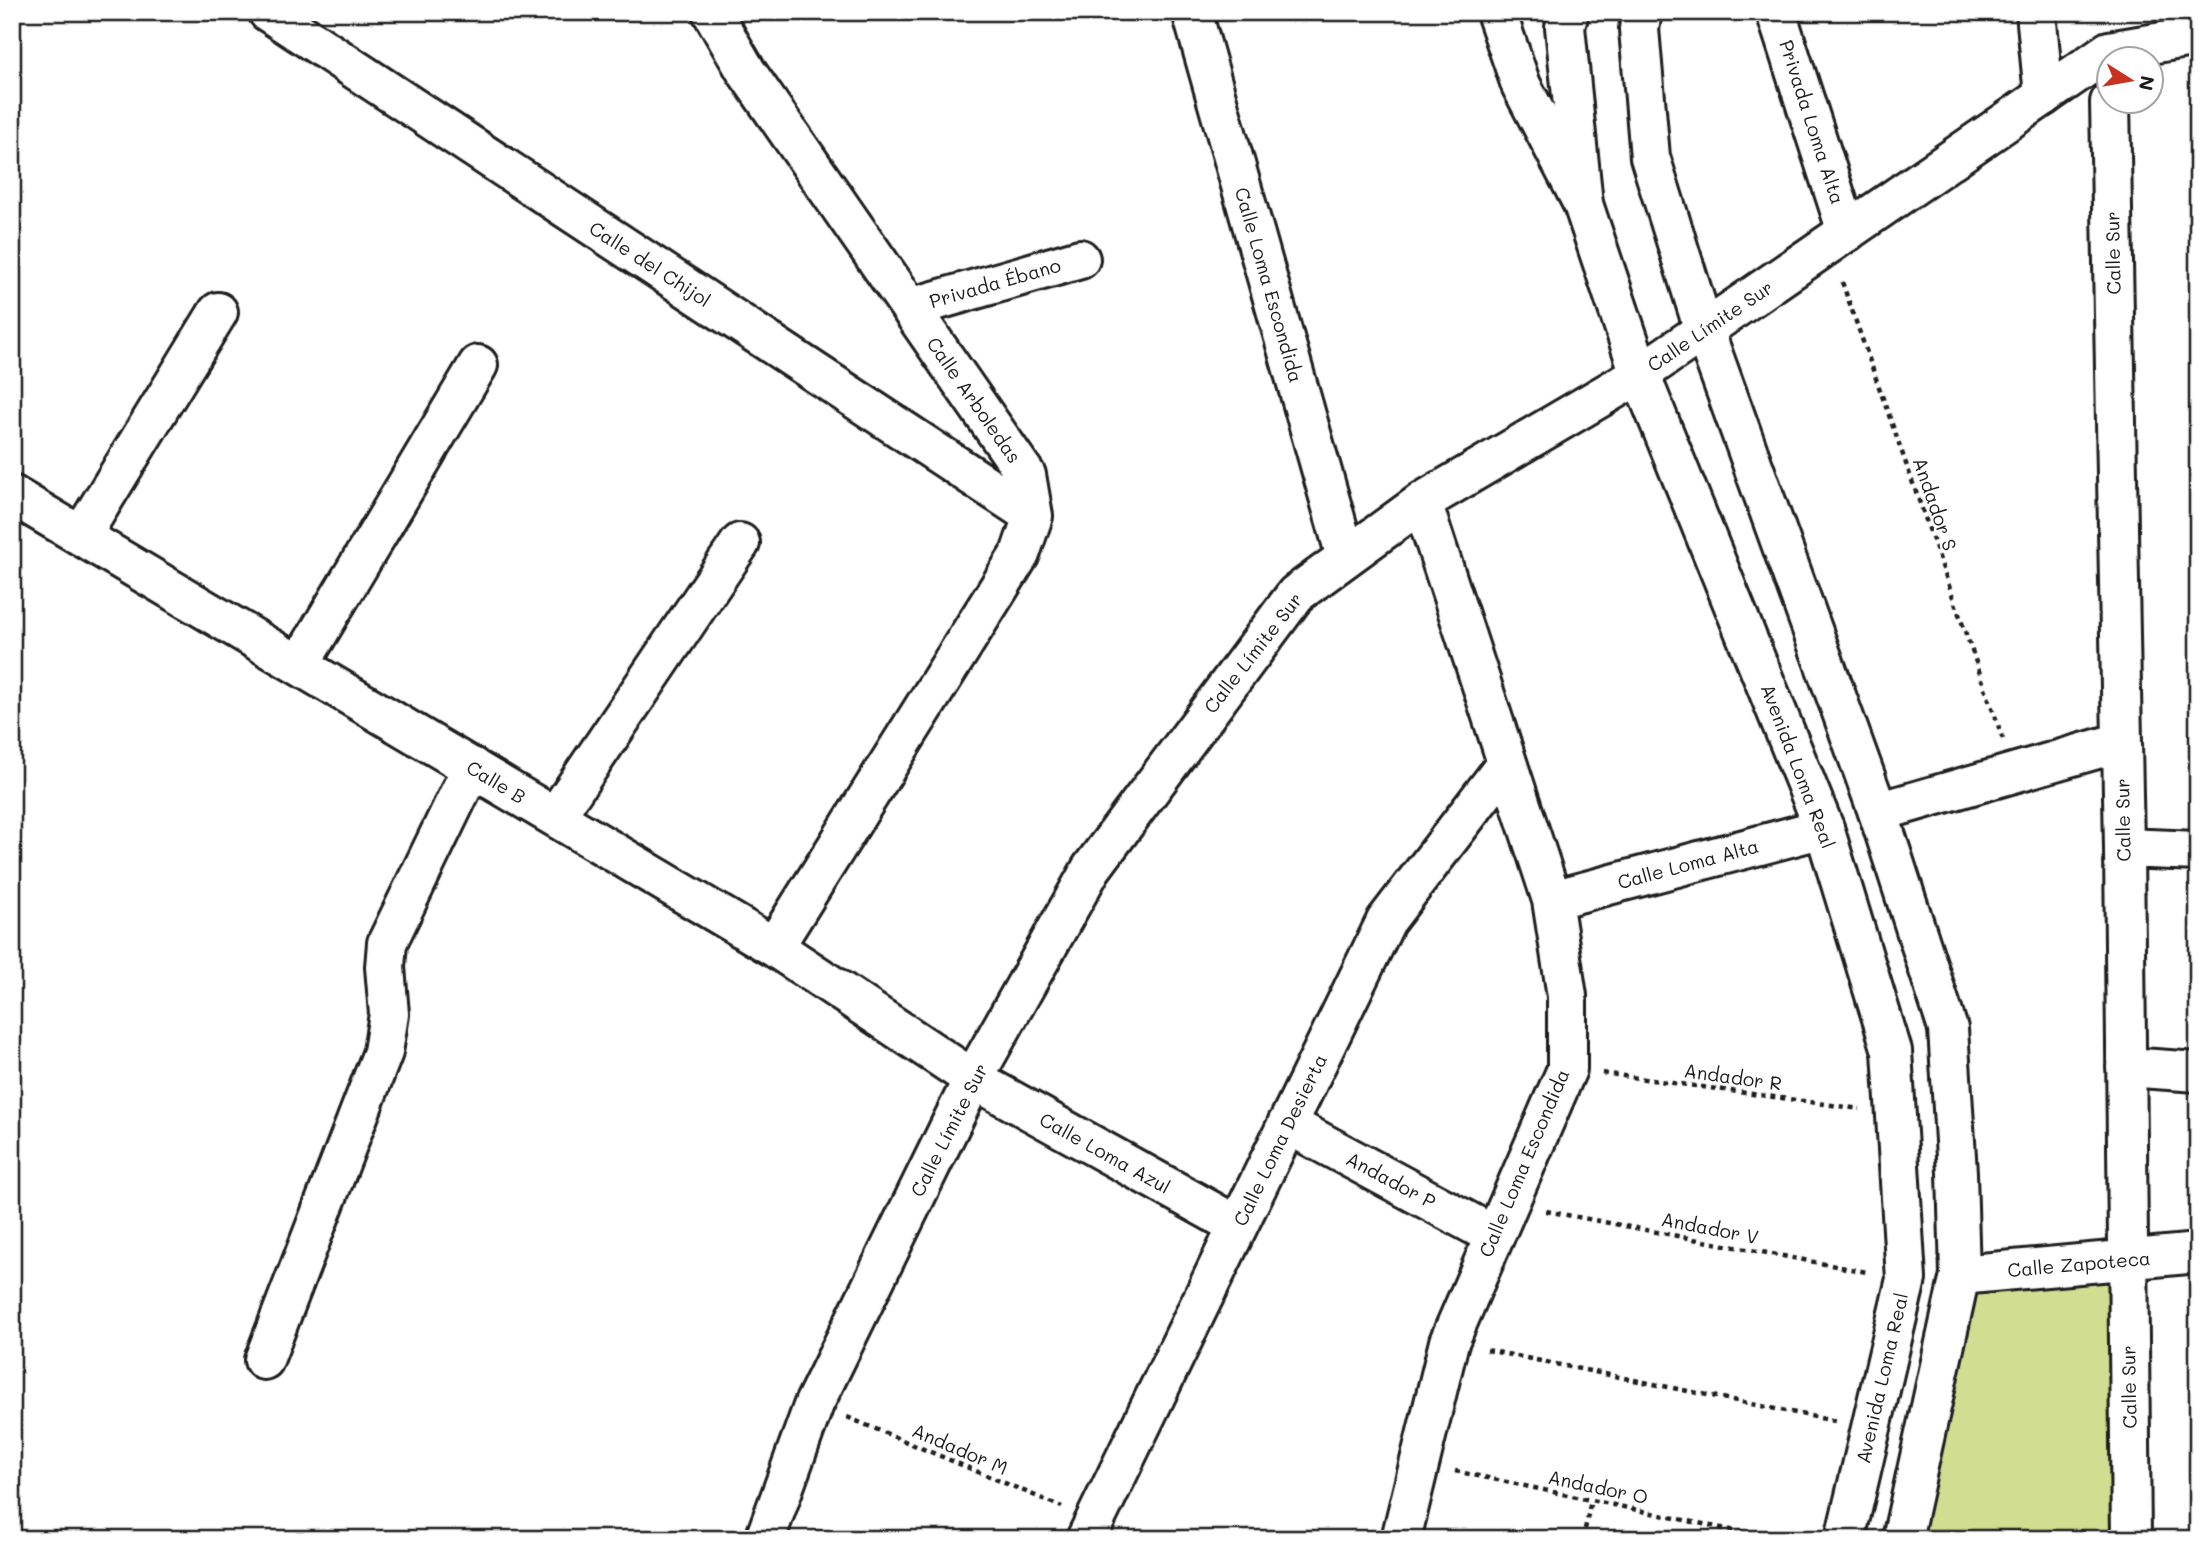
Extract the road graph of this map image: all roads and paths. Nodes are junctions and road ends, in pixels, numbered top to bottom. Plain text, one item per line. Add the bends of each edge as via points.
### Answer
1 (268, 12) edge
2 (1192, 12) edge
3 (1496, 12) edge
4 (1569, 12) edge
5 (1642, 12) edge
6 (1776, 12) edge
7 (2036, 12) edge
8 (719, 14) edge
9 (2198, 36) edge
10 (2151, 46) edge
11 (2094, 64) edge
12 (2044, 96) junction
13 (2110, 116) edge
14 (1583, 204) junction
15 (1838, 238) junction
16 (1080, 259) dead end
17 (910, 308) junction
18 (218, 312) dead end
19 (1704, 330) junction
20 (478, 365) dead end
21 (1640, 374) junction
22 (12, 495) edge
23 (1422, 502) junction
24 (1033, 516) junction
25 (81, 536) junction
26 (740, 543) dead end
27 (1346, 557) junction
28 (300, 664) junction
29 (2121, 743) junction
30 (1507, 763) junction
31 (472, 767) junction
32 (2015, 773) junction
33 (1878, 812) junction
34 (555, 817) junction
35 (1824, 828) junction
36 (2124, 848) junction
37 (2198, 851) edge
38 (1552, 900) junction
39 (774, 947) junction
40 (2126, 1068) junction
41 (1567, 1069) junction
42 (2198, 1072) edge
43 (973, 1079) junction
44 (1896, 1114) junction
45 (1287, 1124) junction
46 (1502, 1220) junction
47 (1238, 1226) junction
48 (2198, 1254) edge
49 (2128, 1260) junction
50 (1960, 1275) junction
51 (1906, 1279) junction
52 (1449, 1342) junction
53 (264, 1360) dead end
54 (814, 1404) junction
55 (1871, 1428) junction
56 (1924, 1439) junction
57 (1418, 1463) junction
58 (1591, 1500) junction
59 (1091, 1530) edge
60 (765, 1539) edge
61 (1401, 1539) edge
62 (1583, 1539) edge
63 (1773, 1539) edge
64 (1845, 1539) edge
65 (1902, 1539) edge
66 (2131, 1539) edge

1 - 24 street, Calle del Chijol
2 - 27 street, Calle Loma Escondida
3 - 14 street via 1521,85
4 - 14 street, Avenida Loma Real via 1565,27
5 - 19 street via 1639,29 1650,158
6 - 15 street, Privada Loma Alta
7 - 12 street
8 - 17 street, Calle Arboledas via 746,71
9 - 10 street, Calle Límite Sur
11 - 12 street, Calle Límite Sur
12 - 15 street, Calle Límite Sur
13 - 29 street, Calle Sur
14 - 21 street, Avenida Loma Real
15 - 19 street, Calle Límite Sur
15 - 32 path, Andador S
16 - 17 street, Privada Ébano
17 - 24 street, Calle Arboledas via 1026,475
18 - 25 street
19 - 21 street, Calle Límite Sur
19 - 33 street
20 - 28 street
21 - 23 street, Calle Límite Sur
21 - 35 street, Avenida Loma Real
22 - 25 street, Calle B
23 - 27 street, Calle Límite Sur
23 - 30 street, Calle Loma Escondida
24 - 39 street, Calle Arboledas via 1020,554
25 - 28 street, Calle B
26 - 34 street
27 - 43 street, Calle Límite Sur via 1296,594 1091,869
28 - 31 street, Calle B
29 - 32 street
29 - 36 street, Calle Sur
30 - 38 street, Calle Loma Escondida
30 - 45 street, Calle Loma Desierta via 1386,921
31 - 34 street, Calle B
31 - 53 street via 387,943 389,1014 383,1052
32 - 33 street
33 - 50 street via 1948,1029
34 - 39 street, Calle B
35 - 38 street, Calle Loma Alta
35 - 44 street, Avenida Loma Real via 1892,1051
36 - 37 street
36 - 40 street, Calle Sur
38 - 41 street, Calle Loma Escondida via 1567,996
39 - 43 street, Calle B
40 - 42 street
40 - 49 street, Calle Sur
41 - 44 path, Andador R
41 - 46 street, Calle Loma Escondida
43 - 47 street, Calle Loma Azul
43 - 54 street, Calle Límite Sur
44 - 51 street, Avenida Loma Real
45 - 46 street, Andador P
45 - 47 street, Calle Loma Desierta
46 - 51 path, Andador V
46 - 52 street, Calle Loma Escondida
47 - 59 street, Calle Loma Desierta
48 - 49 street, Calle Zapoteca
49 - 50 street, Calle Zapoteca
49 - 66 street, Calle Sur
50 - 56 street
51 - 55 street, Avenida Loma Real
52 - 55 path
52 - 57 street, Calle Loma Escondida
54 - 59 path, Andador M
54 - 60 street, Calle Límite Sur
55 - 56 street
55 - 64 street, Avenida Loma Real
56 - 65 street
57 - 58 path, Andador O
57 - 61 street, Calle Loma Escondida
58 - 62 path
58 - 63 path, Andador O

